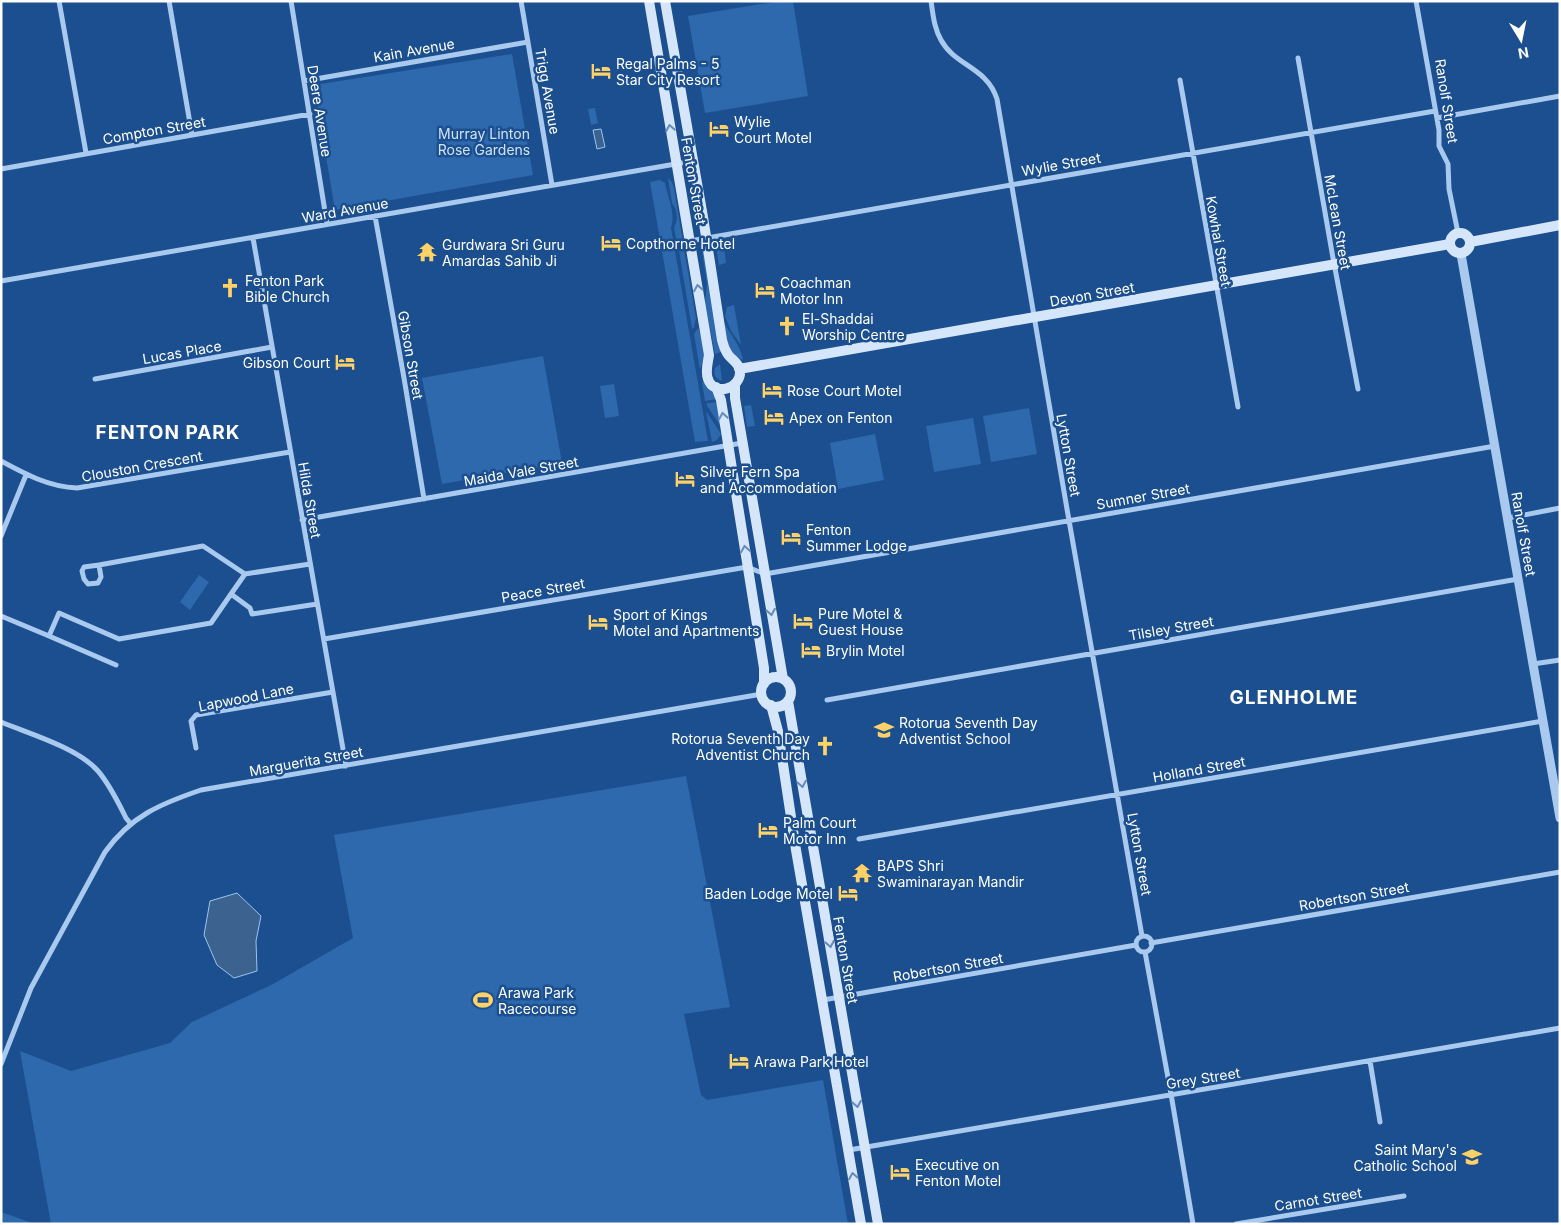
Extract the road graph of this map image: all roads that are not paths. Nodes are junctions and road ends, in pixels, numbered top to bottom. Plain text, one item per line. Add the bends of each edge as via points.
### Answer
1 (59, 1) edge
2 (169, 1) edge
3 (291, 1) edge
4 (521, 1) edge
5 (649, 1) edge
6 (665, 1) edge
7 (931, 1) edge
8 (1416, 1) edge
9 (528, 42) junction
10 (1298, 58) dead end
11 (1180, 80) dead end
12 (304, 81) junction
13 (1560, 96) edge
14 (1435, 111) junction
15 (310, 114) junction
16 (1437, 118) junction
17 (1311, 132) junction
18 (192, 135) junction
19 (86, 153) junction
20 (1192, 154) junction
21 (693, 161) junction
22 (676, 164) junction
23 (1, 169) edge
24 (1012, 184) junction
25 (552, 185) junction
26 (375, 216) junction
27 (327, 224) junction
28 (1560, 226) edge
29 (1458, 233) junction
30 (254, 238) junction
31 (706, 238) junction
32 (690, 241) junction
33 (1470, 242) junction
34 (1450, 244) junction
35 (1461, 254) junction
36 (1334, 266) junction
37 (1, 281) edge
38 (1216, 287) junction
39 (1035, 318) junction
40 (272, 347) junction
41 (732, 358) junction
42 (708, 366) junction
43 (739, 369) junction
44 (95, 379) dead end
45 (735, 384) junction
46 (716, 388) junction
47 (1358, 389) dead end
48 (1238, 407) dead end
49 (743, 443) junction
50 (728, 446) junction
51 (1495, 446) junction
52 (290, 452) junction
53 (1, 461) edge
54 (26, 475) junction
55 (424, 499) junction
56 (1560, 508) edge
57 (1508, 518) junction
58 (302, 520) junction
59 (1069, 520) junction
60 (1, 536) edge
61 (99, 564) dead end
62 (310, 564) junction
63 (747, 567) junction
64 (245, 574) junction
65 (765, 574) junction
66 (1518, 579) junction
67 (230, 594) junction
68 (317, 604) junction
69 (1, 616) edge
70 (49, 636) junction
71 (324, 640) junction
72 (1092, 653) junction
73 (1560, 660) edge
74 (1533, 664) junction
75 (116, 665) dead end
76 (783, 678) junction
77 (763, 689) junction
78 (333, 692) junction
79 (827, 700) dead end
80 (788, 701) junction
81 (771, 706) junction
82 (1543, 721) junction
83 (1, 722) edge
84 (196, 748) dead end
85 (346, 766) junction
86 (1118, 795) junction
87 (1560, 818) edge
88 (130, 823) junction
89 (859, 839) dead end
90 (813, 847) junction
91 (796, 850) junction
92 (1560, 872) edge
93 (1142, 936) junction
94 (1151, 942) junction
95 (1136, 945) junction
96 (1145, 952) junction
97 (839, 998) junction
98 (822, 1000) junction
99 (1560, 1028) edge
100 (1370, 1061) junction
101 (1, 1064) edge
102 (1171, 1094) junction
103 (1380, 1122) dead end
104 (865, 1147) junction
105 (849, 1150) junction
106 (1404, 1196) dead end
107 (861, 1224) edge
108 (878, 1224) edge
109 (1193, 1224) edge
110 (1236, 1224) edge

1 - 19 street
2 - 18 street
3 - 12 street, Deere Avenue
4 - 9 street, Trigg Avenue
22 -> 5 main road, Fenton Street
6 - 21 main road, Fenton Street
7 - 24 street, Lytton Street via 941,41 952,54 986,78 995,92
8 - 14 street, Ranolf Street
9 - 12 street, Kain Avenue
9 - 25 street, Trigg Avenue
10 - 17 street, McLean Street
11 - 20 street, Kowhai Street
12 - 15 street, Deere Avenue
13 - 16 street
14 - 16 street, Ranolf Street
14 - 17 street, Wylie Street
15 - 18 street, Compton Street
15 - 27 street, Deere Avenue
16 - 29 street, Ranolf Street via 1439,146 1448,164 1448,189
17 - 20 street, Wylie Street
17 - 36 street, McLean Street
18 - 19 street, Compton Street
19 - 23 street, Compton Street
20 - 24 street, Wylie Street
20 - 38 street, Kowhai Street
21 - 22 street, Ward Avenue
21 - 31 main road, Fenton Street
22 - 25 street, Ward Avenue
22 - 32 main road, Fenton Street
24 - 31 street, Wylie Street
24 - 39 street, Lytton Street
25 - 26 street, Ward Avenue
26 - 27 street, Ward Avenue
26 - 55 street, Gibson Street
27 - 30 street, Ward Avenue
28 - 33 main road
29 - 33 main road via 1468,236
29 - 34 main road via 1452,236
30 - 37 street, Ward Avenue
30 - 40 street, Hilda Street
31 - 32 street, Wylie Street
31 - 41 main road, Fenton Street via 722,340
42 -> 32 main road, Fenton Street via 709,355
33 - 35 main road via 1467,251
34 - 35 main road
34 - 36 main road, Devon Street
35 - 51 street, Ranolf Street
36 - 38 main road, Devon Street
36 - 47 street, McLean Street
38 - 39 main road, Devon Street
38 - 48 street, Kowhai Street
39 - 43 main road, Devon Street
39 - 59 street, Lytton Street
40 - 44 street, Lucas Place
40 - 52 street, Hilda Street
41 - 42 main road via 720,356
41 - 43 main road
42 - 46 main road via 708,379
43 - 45 main road
45 - 46 main road via 724,389
45 - 49 main road
50 -> 46 main road
49 - 50 street, Maida Vale Street
49 - 65 main road
50 - 55 street, Maida Vale Street
63 -> 50 main road
51 - 57 street, Ranolf Street
51 - 59 street, Sumner Street
52 - 54 street, Clouston Crescent via 77,488 62,488
52 - 58 street, Hilda Street
53 - 54 street, Clouston Crescent
54 - 60 street
55 - 58 street, Maida Vale Street
56 - 57 street
57 - 66 street, Ranolf Street
58 - 62 street, Hilda Street
59 - 65 street, Sumner Street
59 - 72 street, Lytton Street
61 - 64 street via 204,546
62 - 64 street
62 - 68 street, Hilda Street
63 - 65 street
63 - 71 street, Peace Street
63 - 77 main road via 764,668
64 - 67 street
65 -> 76 main road
66 - 72 street, Tilsley Street
66 - 74 street, Ranolf Street
67 - 68 street via 250,608 252,614
67 - 70 street via 211,623 118,639 59,613
68 - 71 street, Hilda Street
69 - 70 street
70 - 75 street
71 - 78 street, Hilda Street
72 - 79 street, Tilsley Street
72 - 86 street, Lytton Street
73 - 74 street
74 - 82 street, Ranolf Street
76 - 77 main road via 773,678
76 - 80 main road via 790,686
77 - 81 main road via 765,701
77 - 85 street, Marguerita Street
78 - 84 street, Lapwood Lane via 196,715 191,724
78 - 85 street, Hilda Street
80 - 81 main road
80 -> 90 main road, Fenton Street
81 - 91 main road via 778,731
82 - 86 street, Holland Street
82 - 87 street, Ranolf Street
83 - 88 street via 84,759 108,784
85 - 88 street, Marguerita Street via 201,790 149,811
86 - 89 street, Holland Street
86 - 93 street, Lytton Street
88 - 101 street, Marguerita Street via 105,852 54,943 31,988
90 - 91 main road
90 -> 97 main road, Fenton Street
91 - 98 main road
92 - 94 street, Robertson Street
93 - 94 street
93 - 95 street
94 - 96 street via 1151,947
95 - 96 street via 1138,950
95 - 97 street, Robertson Street
96 - 102 street
97 - 98 street, Robertson Street
97 -> 104 main road, Fenton Street
98 - 105 main road
99 - 100 street, Grey Street
100 - 102 street, Grey Street
100 - 103 street
102 - 104 street, Grey Street
102 - 109 street
104 - 105 street, Grey Street
104 - 108 main road, Fenton Street
107 -> 105 main road
106 - 110 street, Carnot Street

